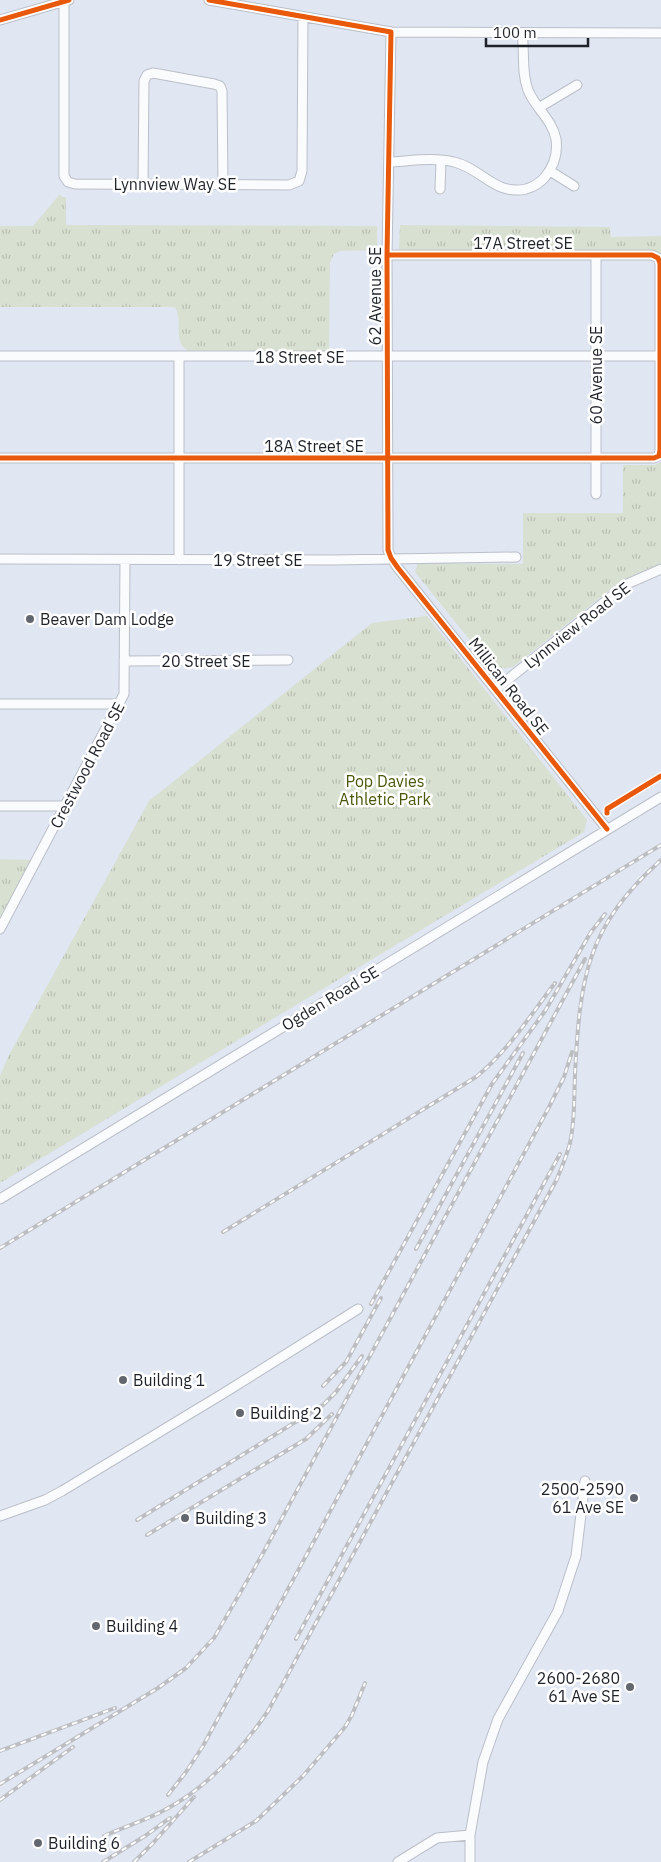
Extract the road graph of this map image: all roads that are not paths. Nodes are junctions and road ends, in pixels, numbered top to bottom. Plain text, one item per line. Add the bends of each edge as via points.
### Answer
1 (209, 0) edge
2 (66, 1) edge
3 (303, 17) junction
4 (0, 20) edge
5 (391, 32) junction
6 (522, 33) junction
7 (661, 33) edge
8 (577, 85) dead end
9 (540, 107) junction
10 (441, 161) junction
11 (389, 162) junction
12 (550, 171) junction
13 (143, 184) junction
14 (223, 184) junction
15 (574, 186) dead end
16 (440, 189) dead end
17 (387, 255) junction
18 (596, 255) junction
19 (0, 356) edge
20 (596, 356) junction
21 (660, 356) edge
22 (179, 357) junction
23 (387, 357) junction
24 (0, 458) edge
25 (387, 458) junction
26 (596, 458) junction
27 (180, 459) junction
28 (596, 494) dead end
29 (391, 558) junction
30 (516, 558) dead end
31 (0, 559) edge
32 (125, 560) junction
33 (179, 560) junction
34 (661, 569) edge
35 (288, 660) dead end
36 (124, 661) junction
37 (496, 689) junction
38 (0, 704) edge
39 (120, 704) junction
40 (661, 797) edge
41 (0, 806) edge
42 (65, 806) junction
43 (607, 829) junction
44 (0, 929) edge
45 (0, 1199) edge
46 (358, 1309) dead end
47 (585, 1481) dead end
48 (0, 1516) edge
49 (470, 1835) junction
50 (398, 1862) edge
51 (470, 1862) edge

1 - 3 street
2 - 4 street
2 - 13 street, Lynnview Way SE via 65,180 71,184
3 - 5 street
3 - 14 street, Lynnview Way SE via 301,177 289,185
5 - 6 street
5 - 11 street, 62 Avenue SE
6 - 7 street
6 - 9 street via 527,87
8 - 9 street
9 - 12 street via 556,137 556,155
10 - 11 street
10 - 12 street via 465,165 510,191 530,188
10 - 16 street
11 - 17 street, 62 Avenue SE
12 - 15 street
13 - 14 street, Lynnview Way SE
13 - 14 street via 144,82 147,75 153,73 220,86
17 - 18 street, 17A Street SE
17 - 23 street, 62 Avenue SE
18 - 20 street, 60 Avenue SE
18 - 21 street, 17A Street SE via 652,255 658,258
19 - 22 street, 18 Street SE
20 - 21 street, 18 Street SE
20 - 23 street, 18 Street SE
20 - 26 street, 60 Avenue SE
21 - 26 street, 18A Street SE via 659,456
22 - 23 street, 18 Street SE
22 - 27 street
23 - 25 street, 62 Avenue SE
24 - 27 street, 18A Street SE
25 - 26 street, 18A Street SE
25 - 27 street, 18A Street SE
25 - 29 street, 62 Avenue SE
26 - 28 street, 60 Avenue SE
27 - 33 street
29 - 30 street, 19 Street SE
29 - 33 street, 19 Street SE
29 - 37 street, Millican Road SE
31 - 32 street, 19 Street SE
32 - 33 street, 19 Street SE
32 - 36 street, Crestwood Road SE
34 - 37 street, Lynnview Road SE via 627,584
35 - 36 street, 20 Street SE
36 - 39 street, Crestwood Road SE via 124,694
37 - 43 street, Millican Road SE
38 - 39 street
39 - 42 street, Crestwood Road SE
40 - 43 street, Ogden Road SE
41 - 42 street
42 - 44 street, Crestwood Road SE
43 - 45 street, Ogden Road SE
46 - 48 street via 62,1491
47 - 49 street via 576,1556 558,1611 498,1719 483,1762
49 - 50 street via 437,1838
49 - 51 street

